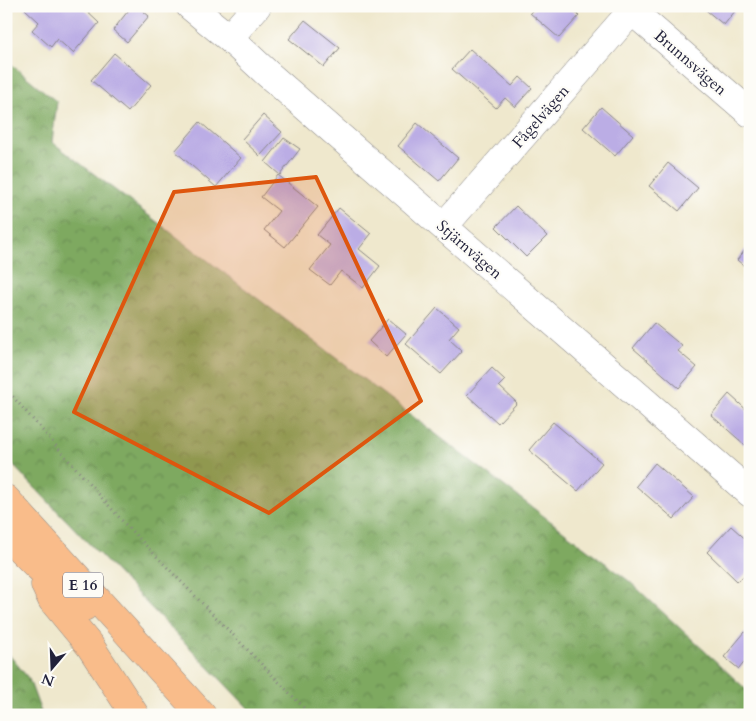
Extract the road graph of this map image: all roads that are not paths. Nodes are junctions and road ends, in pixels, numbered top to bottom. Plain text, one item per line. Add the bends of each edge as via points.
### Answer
1 (190, 6) edge
2 (257, 6) edge
3 (634, 9) edge
4 (229, 38) junction
5 (750, 113) edge
6 (444, 226) junction
7 (750, 493) edge
8 (6, 499) edge
9 (6, 534) edge
10 (37, 566) junction
11 (160, 671) junction
12 (135, 715) edge
13 (202, 715) edge

1 - 4 street, Stjärnvägen
2 - 4 street
3 - 5 street, Brunnsvägen
3 - 6 street, Fågelvägen
4 - 6 street, Stjärnvägen
6 - 7 street, Stjärnvägen
8 - 11 highway, E 16
9 - 10 highway, E 16
10 - 11 highway, E 16
10 - 12 highway, E 16 via 52,600 90,646
11 - 13 highway, E 16

